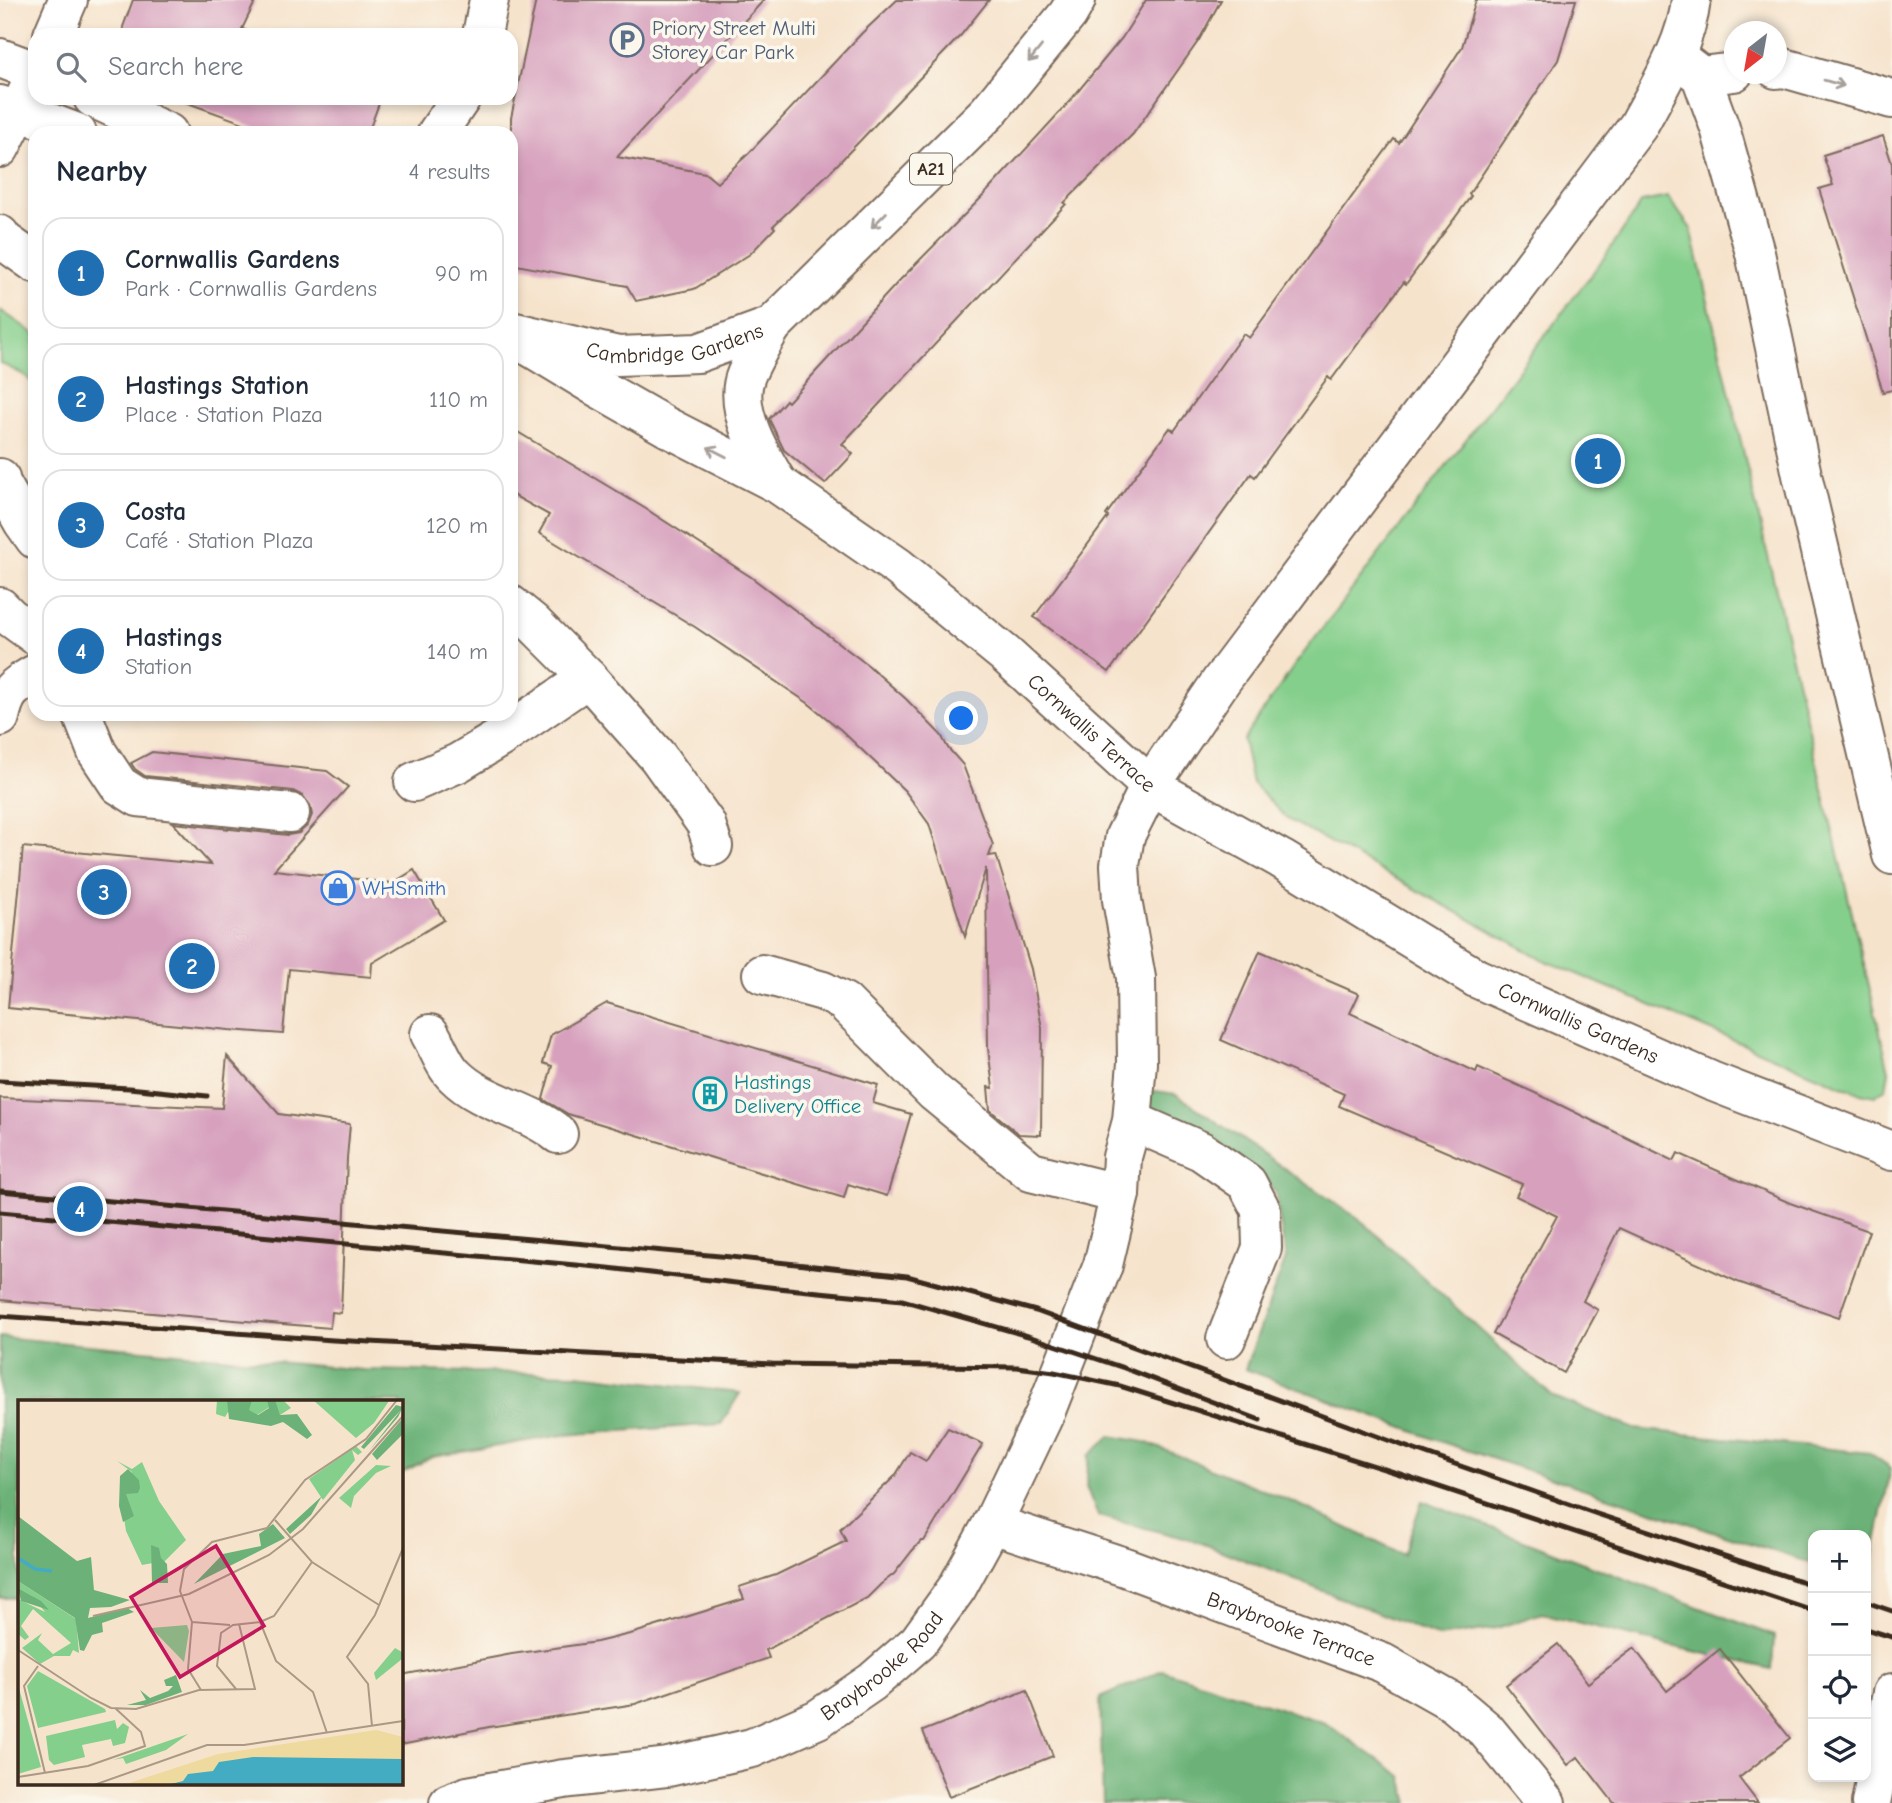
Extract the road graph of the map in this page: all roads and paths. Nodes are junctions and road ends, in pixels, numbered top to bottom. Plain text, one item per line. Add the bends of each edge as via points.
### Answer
1 (68, 0) edge
2 (489, 0) edge
3 (1076, 0) edge
4 (1691, 0) edge
5 (56, 28) edge
6 (483, 28) edge
7 (0, 58) edge
8 (1704, 68) edge
9 (1787, 69) edge
10 (28, 71) edge
11 (28, 83) edge
12 (1892, 99) edge
13 (108, 105) edge
14 (456, 105) edge
15 (9, 108) edge
16 (58, 126) edge
17 (153, 126) edge
18 (442, 126) edge
19 (0, 148) edge
20 (0, 234) edge
21 (28, 258) edge
22 (772, 326) junction
23 (518, 335) edge
24 (518, 338) edge
25 (0, 478) edge
26 (778, 484) junction
27 (28, 529) edge
28 (0, 607) edge
29 (518, 611) edge
30 (28, 630) edge
31 (28, 678) edge
32 (588, 678) junction
33 (0, 717) edge
34 (85, 721) edge
35 (414, 782) dead end
36 (1150, 786) junction
37 (290, 813) dead end
38 (713, 846) dead end
39 (1892, 855) edge
40 (762, 974) dead end
41 (430, 1034) dead end
42 (1132, 1121) junction
43 (558, 1134) dead end
44 (1892, 1151) edge
45 (1120, 1194) junction
46 (1103, 1265) joint
47 (1226, 1339) dead end
48 (992, 1524) junction
49 (1892, 1693) edge
50 (449, 1803) edge
51 (1546, 1803) edge
52 (1871, 1803) edge

1 - 5 main road
2 - 6 main road
3 -> 22 main road, Cambridge Gardens / A21 via 988,112
4 - 8 main road
7 - 10 main road
8 - 36 main road via 1638,126 1221,681
8 - 39 main road via 1755,253
9 -> 12 main road
11 - 15 main road
13 - 17 main road
14 - 18 main road
15 - 16 main road
15 - 19 main road
20 - 21 main road
22 - 23 main road, Cambridge Gardens / A21 via 698,353 618,356
22 - 26 main road, Cornwallis Terrace via 744,378 742,407 756,448
26 -> 24 main road, Cornwallis Terrace via 595,387
25 - 27 main road
26 - 36 main road, Cornwallis Terrace via 909,575 1005,654
28 - 30 main road
29 - 32 main road
31 - 33 main road via 4,699
32 - 35 main road via 458,763
32 - 38 main road via 658,757 706,824
34 - 37 main road via 97,752 119,786 138,797
36 - 42 main road, Cornwallis Terrace via 1125,836 1119,865 1136,978
36 - 44 main road, Cornwallis Gardens via 1281,859 1476,978 1711,1081
40 - 45 main road via 823,991 844,1002 934,1092 1031,1172
41 - 43 main road via 453,1075
42 - 45 main road, Cornwallis Terrace via 1122,1157
42 - 47 main road via 1201,1151 1247,1183 1261,1210 1262,1248
45 - 46 main road, Cornwallis Terrace
46 - 48 main road, Braybrooke Road via 1045,1413
48 - 50 main road, Braybrooke Road via 957,1588 918,1642 873,1682 818,1719 752,1748 668,1768 564,1779
48 - 51 main road, Braybrooke Terrace via 1125,1567 1383,1663 1454,1703 1486,1730
49 - 52 main road

